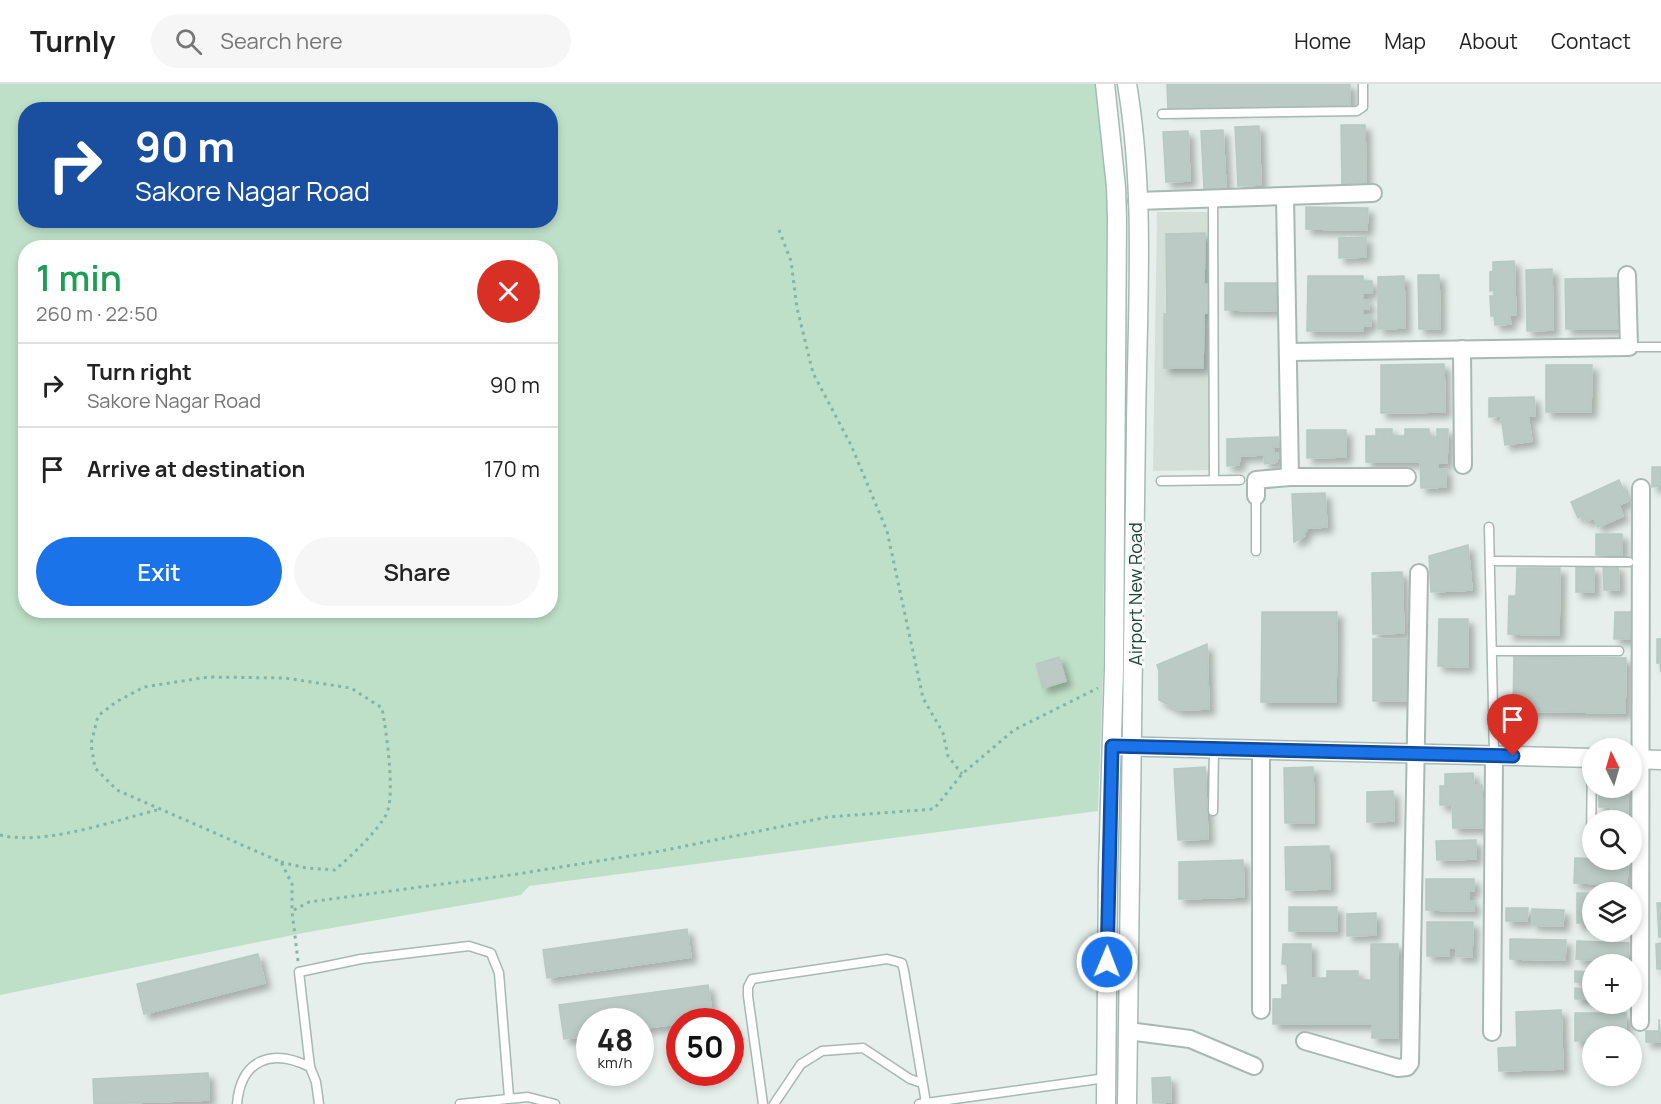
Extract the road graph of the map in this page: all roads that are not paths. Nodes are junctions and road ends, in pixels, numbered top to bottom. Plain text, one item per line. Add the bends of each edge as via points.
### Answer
1 (1105, 84) edge
2 (1127, 84) edge
3 (1362, 84) edge
4 (1162, 114) dead end
5 (1373, 193) dead end
6 (1285, 196) junction
7 (1213, 198) junction
8 (1137, 201) junction
9 (1627, 275) dead end
10 (1661, 346) edge
11 (1629, 347) junction
12 (1462, 349) junction
13 (1288, 352) junction
14 (1463, 465) dead end
15 (1290, 477) junction
16 (1407, 477) dead end
17 (1214, 480) junction
18 (1240, 480) dead end
19 (1161, 481) dead end
20 (1641, 488) dead end
21 (1256, 496) joint
22 (1489, 527) dead end
23 (1256, 551) dead end
24 (1491, 561) junction
25 (1629, 562) dead end
26 (1419, 573) dead end
27 (1492, 651) junction
28 (1619, 651) dead end
29 (1636, 738) edge
30 (1112, 746) junction
31 (1133, 746) junction
32 (1214, 749) junction
33 (1261, 750) junction
34 (1415, 754) junction
35 (1494, 755) junction
36 (1582, 758) edge
37 (1642, 759) edge
38 (1661, 760) edge
39 (1637, 798) edge
40 (1213, 811) dead end
41 (1261, 1010) dead end
42 (1640, 1022) dead end
43 (1128, 1031) junction
44 (1492, 1032) dead end
45 (1305, 1041) dead end
46 (1254, 1066) dead end
47 (310, 1067) junction
48 (1106, 1078) junction
49 (922, 1083) junction
50 (509, 1097) junction
51 (237, 1104) edge
52 (319, 1104) edge
53 (461, 1104) edge
54 (555, 1104) edge
55 (763, 1104) edge
56 (774, 1104) edge
57 (922, 1104) edge
58 (1106, 1104) edge
59 (1127, 1104) edge

1 - 30 main road, Airport New Road via 1116,187
2 - 8 main road, Airport New Road
3 - 4 lane via 1363,107 1357,111
5 - 6 street
6 - 7 street
6 - 13 street
7 - 8 street
7 - 17 lane
8 - 31 main road, Airport New Road
9 - 11 street
10 - 11 lane
11 - 12 street
12 - 13 street
12 - 14 street
13 - 15 street
15 - 16 street
15 - 21 street via 1256,480
17 - 18 lane
17 - 19 lane
20 - 29 street
21 - 23 lane
22 - 24 lane
24 - 25 lane
24 - 27 lane
26 - 34 street
27 - 28 lane
27 - 35 lane
30 - 31 main road
30 - 48 main road, Airport New Road
31 - 32 main road
31 - 43 main road, Airport New Road
32 - 33 main road
32 - 40 lane
33 - 34 main road
33 - 41 street
34 - 35 main road
34 - 45 street via 1410,1063 1398,1068
35 - 36 main road
35 - 44 street
37 - 38 main road
39 - 42 street
43 - 46 street via 1190,1039
43 - 59 main road, Airport New Road
47 - 50 lane via 299,972 361,959 469,946 491,953 499,973
47 - 51 lane via 285,1059 253,1066 244,1075
47 - 52 lane
48 - 57 lane
48 - 58 main road, Airport New Road
49 - 55 lane via 902,963 887,959 752,979 748,996
49 - 56 lane via 863,1048 822,1051 801,1064
49 - 57 lane
50 - 53 lane
50 - 54 lane

